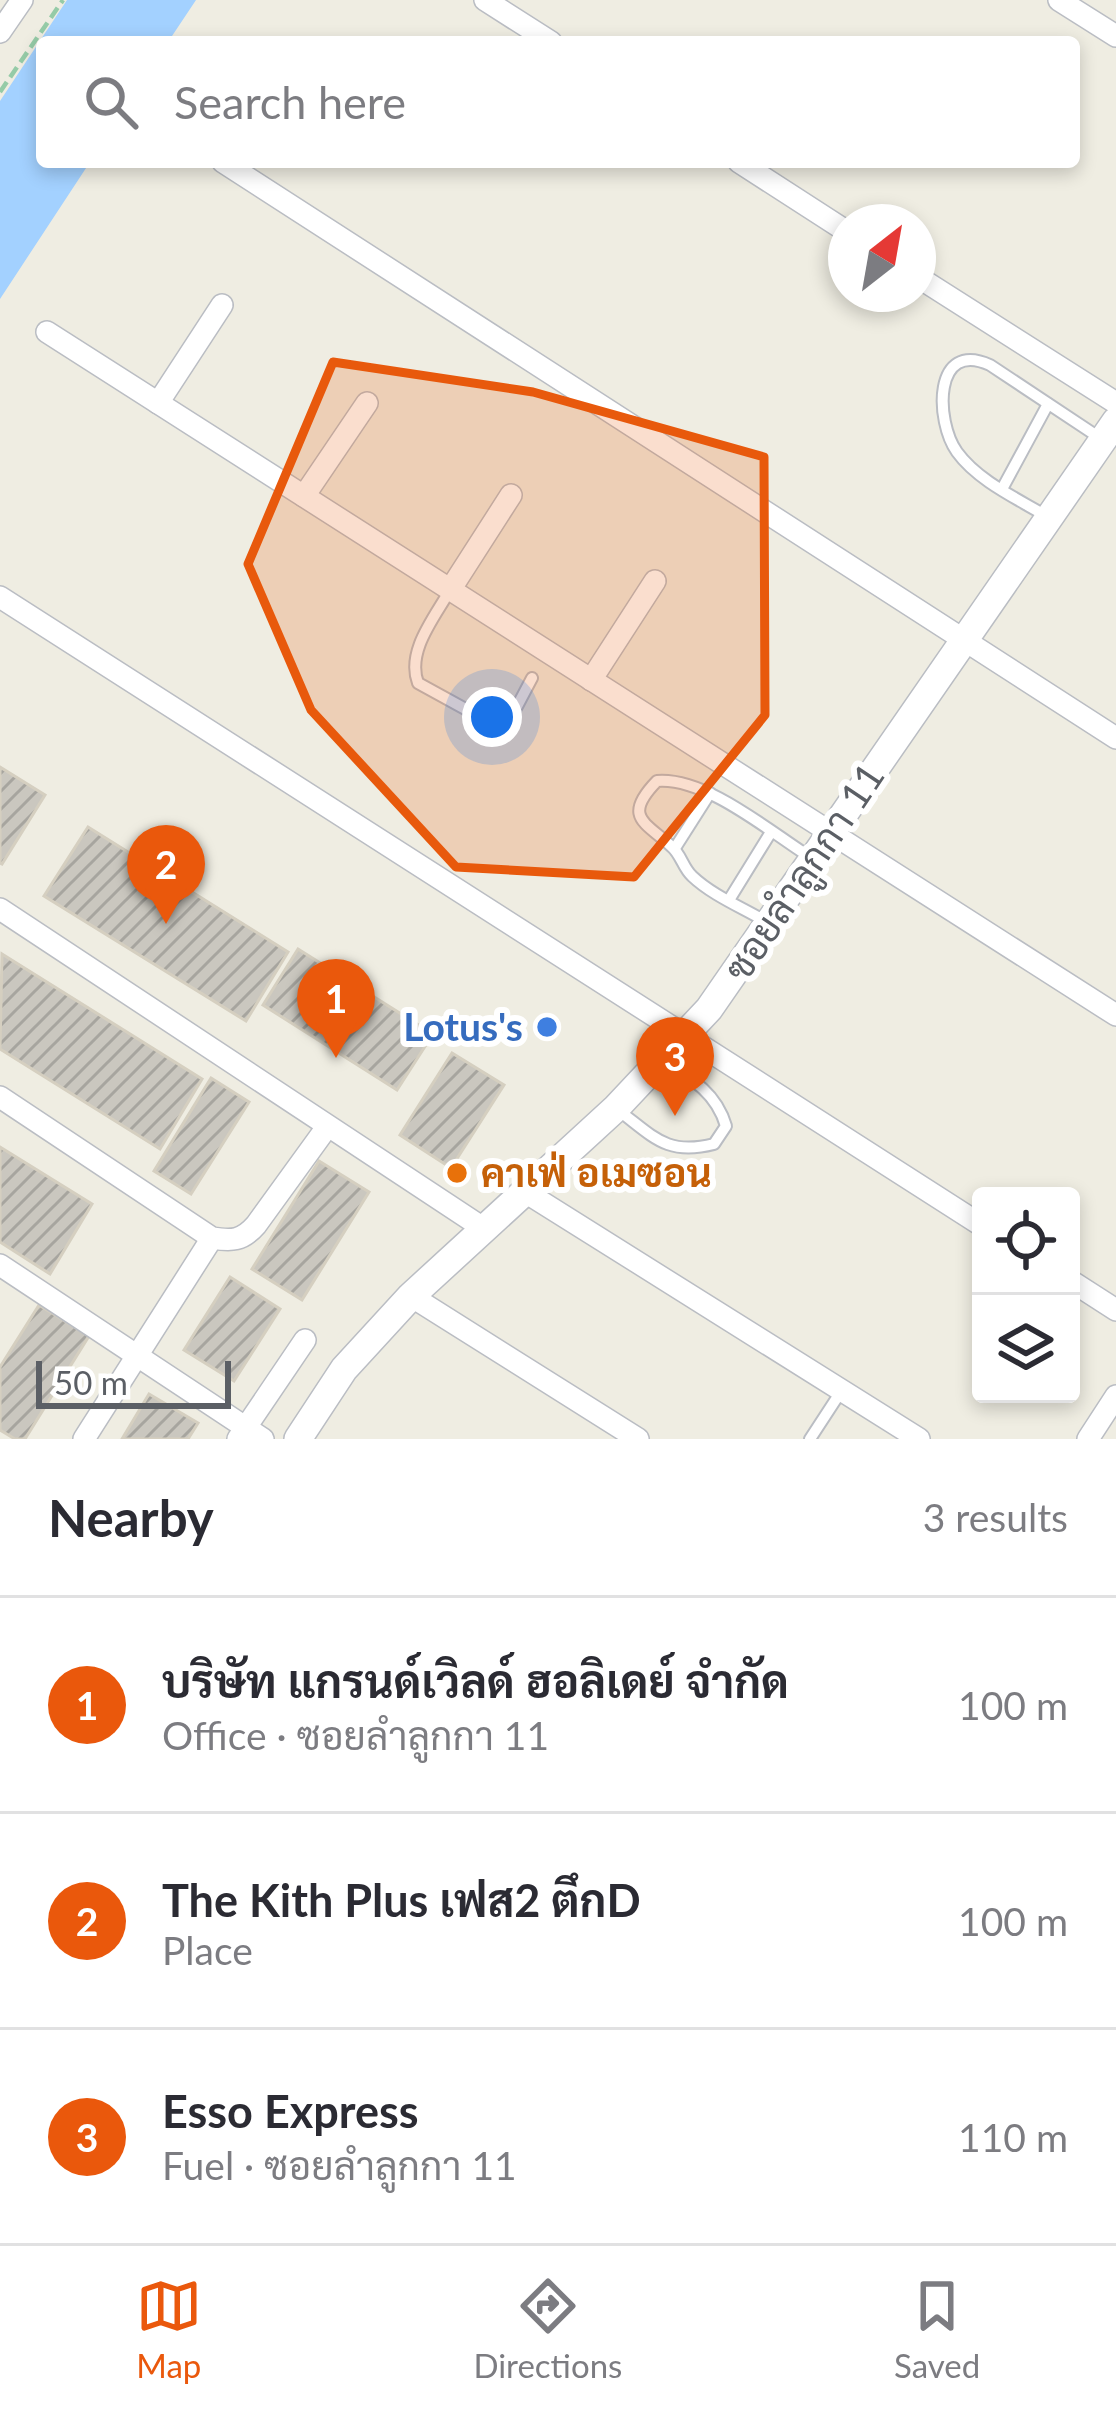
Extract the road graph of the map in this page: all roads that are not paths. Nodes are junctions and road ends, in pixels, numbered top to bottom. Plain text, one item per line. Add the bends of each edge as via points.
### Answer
1 (22, 0) edge
2 (485, 0) edge
3 (1059, 0) edge
4 (0, 32) edge
5 (542, 36) edge
6 (1116, 36) edge
7 (232, 168) edge
8 (748, 168) edge
9 (828, 219) edge
10 (936, 288) edge
11 (222, 305) dead end
12 (47, 332) dead end
13 (158, 403) junction
14 (367, 403) dead end
15 (1116, 403) edge
16 (1048, 404) junction
17 (1110, 430) edge
18 (1002, 489) junction
19 (511, 495) dead end
20 (304, 496) junction
21 (1048, 517) junction
22 (655, 581) dead end
23 (450, 590) junction
24 (0, 597) edge
25 (962, 641) junction
26 (532, 678) dead end
27 (591, 680) junction
28 (1116, 738) edge
29 (710, 794) junction
30 (771, 832) junction
31 (831, 833) junction
32 (675, 848) junction
33 (813, 859) junction
34 (729, 900) junction
35 (0, 909) edge
36 (771, 924) junction
37 (1116, 1015) edge
38 (684, 1037) junction
39 (662, 1061) junction
40 (0, 1096) edge
41 (616, 1108) junction
42 (327, 1126) junction
43 (527, 1193) junction
44 (972, 1219) edge
45 (486, 1230) junction
46 (212, 1238) junction
47 (0, 1265) edge
48 (1080, 1287) edge
49 (411, 1296) junction
50 (1116, 1310) edge
51 (305, 1340) dead end
52 (137, 1354) junction
53 (842, 1390) junction
54 (1116, 1396) edge
55 (249, 1435) edge
56 (84, 1439) edge
57 (298, 1439) edge
58 (638, 1439) edge
59 (810, 1439) edge
60 (919, 1439) edge
61 (1088, 1439) edge

1 - 4 street
2 - 5 street
3 - 6 street
7 - 25 street
8 - 9 street
10 - 15 street
11 - 13 street
12 - 13 street
13 - 20 street
14 - 20 street
16 - 17 lane
16 - 18 lane
16 - 18 lane via 976,359 952,368 942,402 945,432 959,455
17 - 21 street, ซอยลำลูกกา 11
18 - 21 lane
19 - 23 street
20 - 23 street
21 - 25 street, ซอยลำลูกกา 11
22 - 27 street
23 - 26 lane via 416,653 418,683 500,728
23 - 27 street
24 - 38 street
25 - 28 street
25 - 31 street, ซอยลำลูกกา 11
27 - 31 street
29 - 30 lane
29 - 32 lane
29 - 32 lane via 672,780 657,781 645,794 641,820
30 - 33 lane
30 - 34 lane
31 - 33 street, ซอยลำลูกกา 11
31 - 37 street
32 - 34 lane via 696,880
33 - 36 street, ซอยลำลูกกา 11
34 - 36 lane
35 - 42 street
36 - 38 street, ซอยลำลูกกา 11
38 - 39 street, ซอยลำลูกกา 11
38 - 44 street
39 - 41 street, ซอยลำลูกกา 11
39 - 41 lane via 720,1105 726,1126 714,1144 665,1145
40 - 46 street
41 - 43 street, ซอยลำลูกกา 11
42 - 45 street
42 - 46 street via 245,1238
43 - 45 street, ซอยลำลูกกา 11
43 - 53 street
45 - 49 street, ซอยลำลูกกา 11
46 - 52 street
47 - 52 street
48 - 50 street
49 - 57 street, ซอยลำลูกกา 11 via 344,1369
49 - 58 street
51 - 55 street
52 - 55 street
52 - 56 street
53 - 59 lane
53 - 60 street
54 - 61 street

